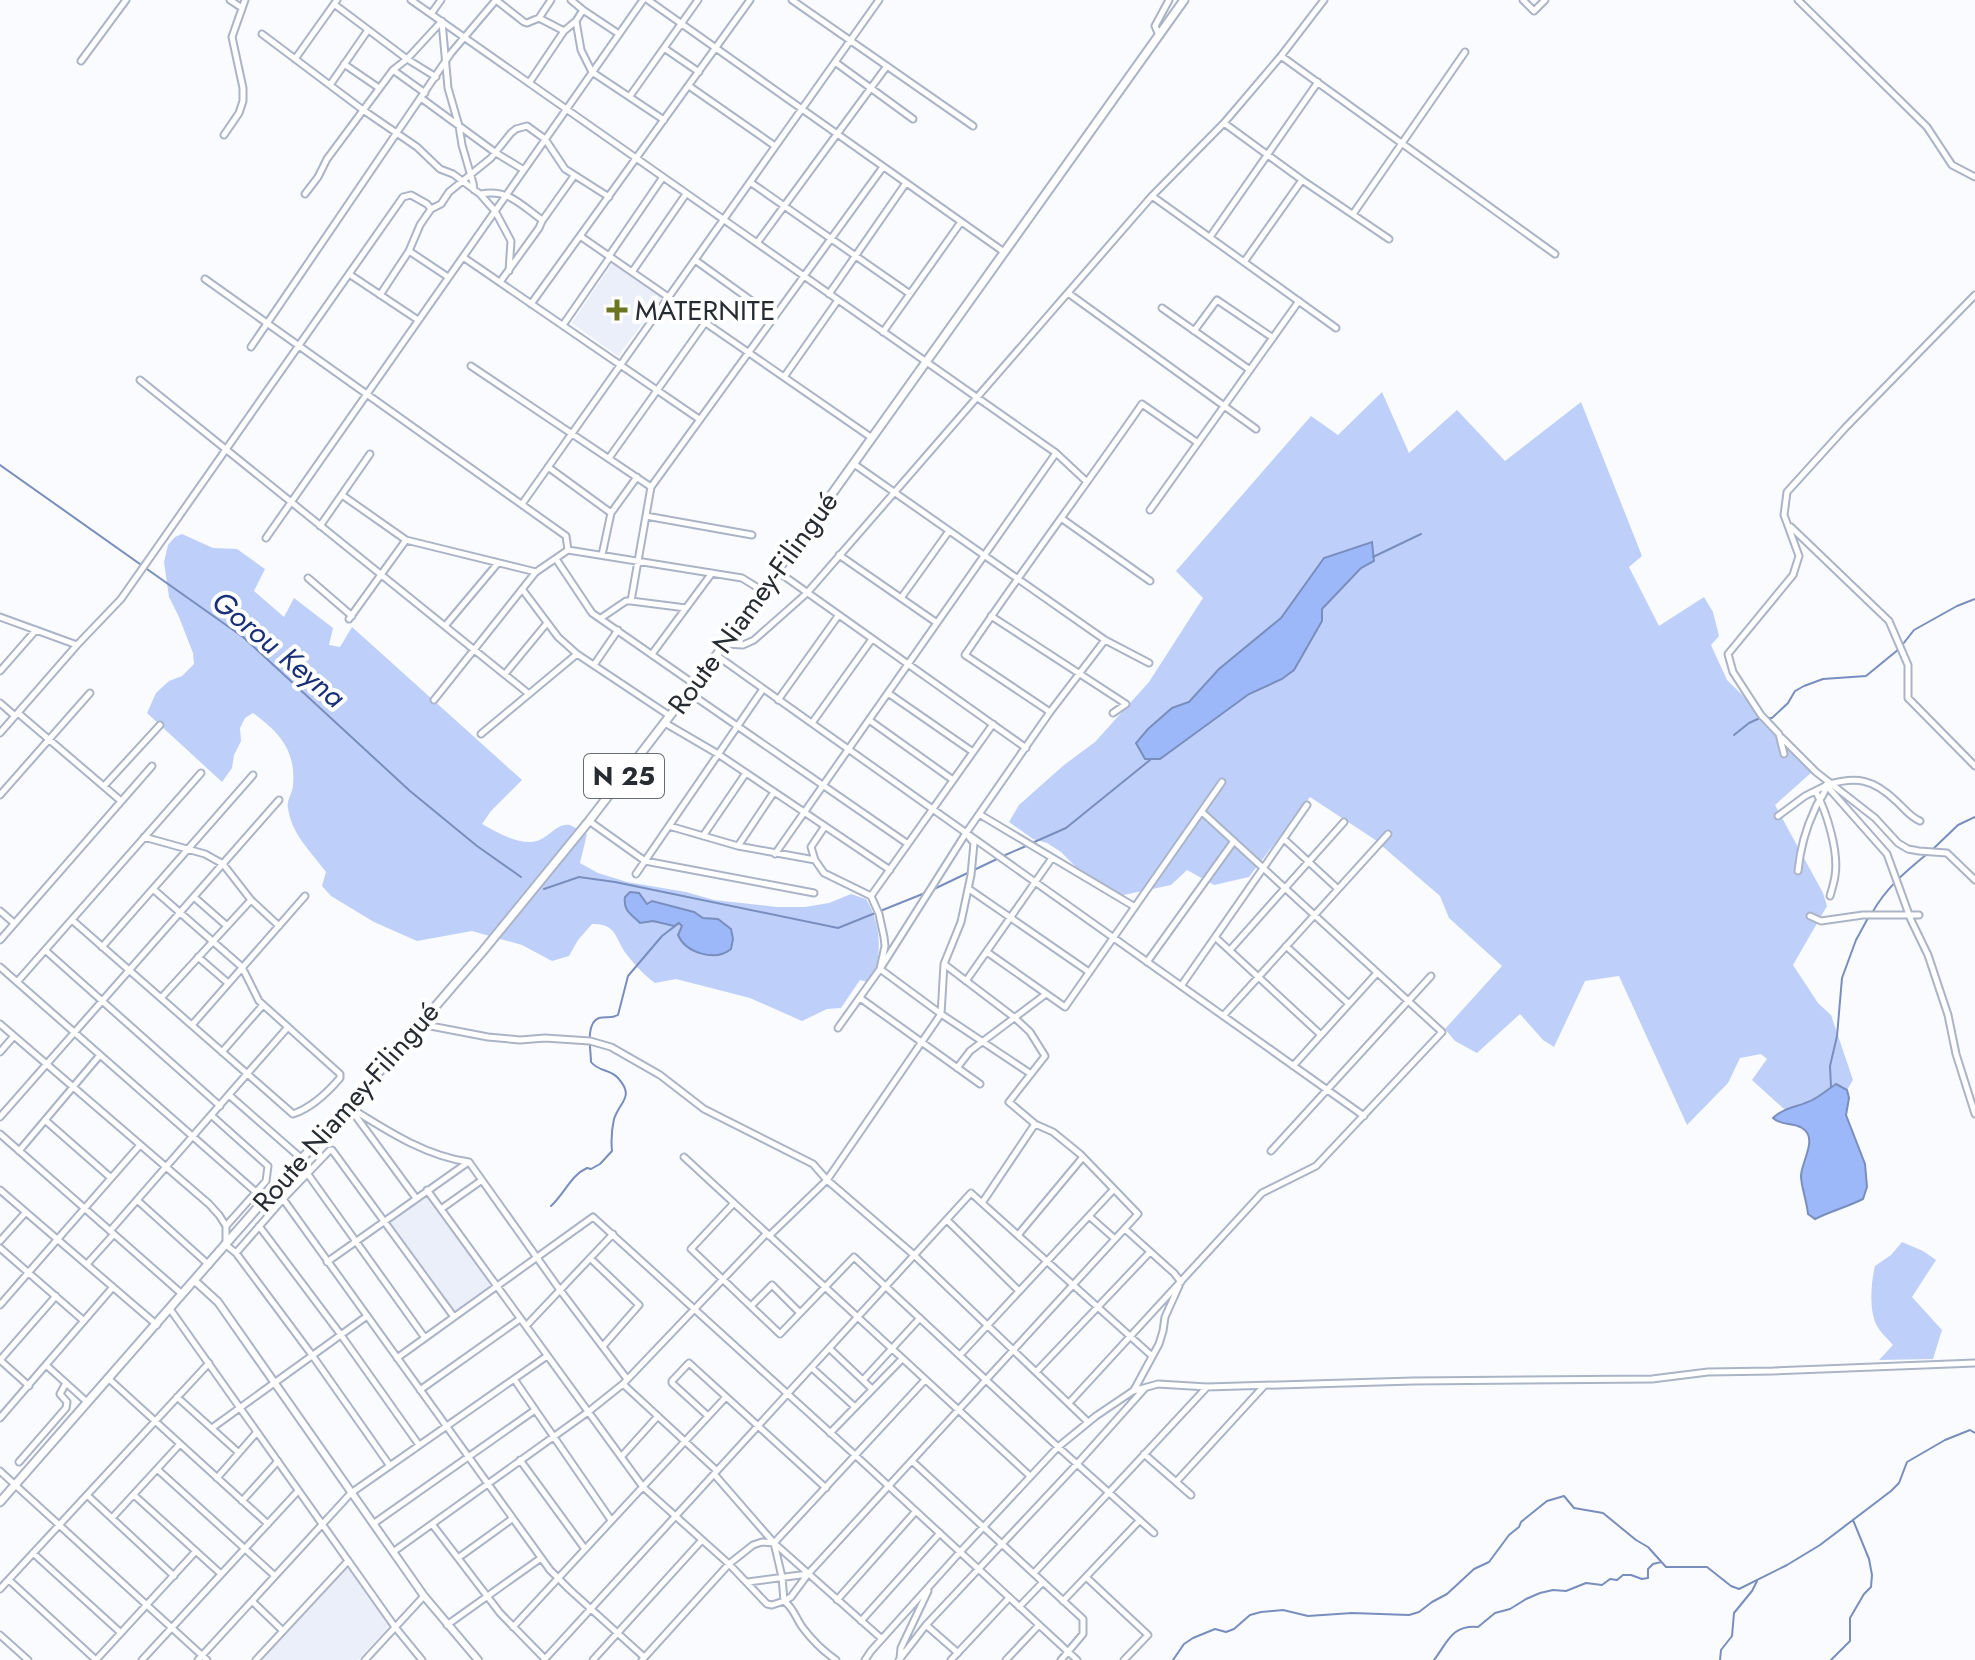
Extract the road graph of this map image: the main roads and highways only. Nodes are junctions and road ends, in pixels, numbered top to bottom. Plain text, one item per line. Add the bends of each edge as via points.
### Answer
1 (1184, 0) edge
2 (0, 1502) edge

1 - 2 main road, Route Niamey-Filingué / N 25 via 725,644 589,821 349,1107

